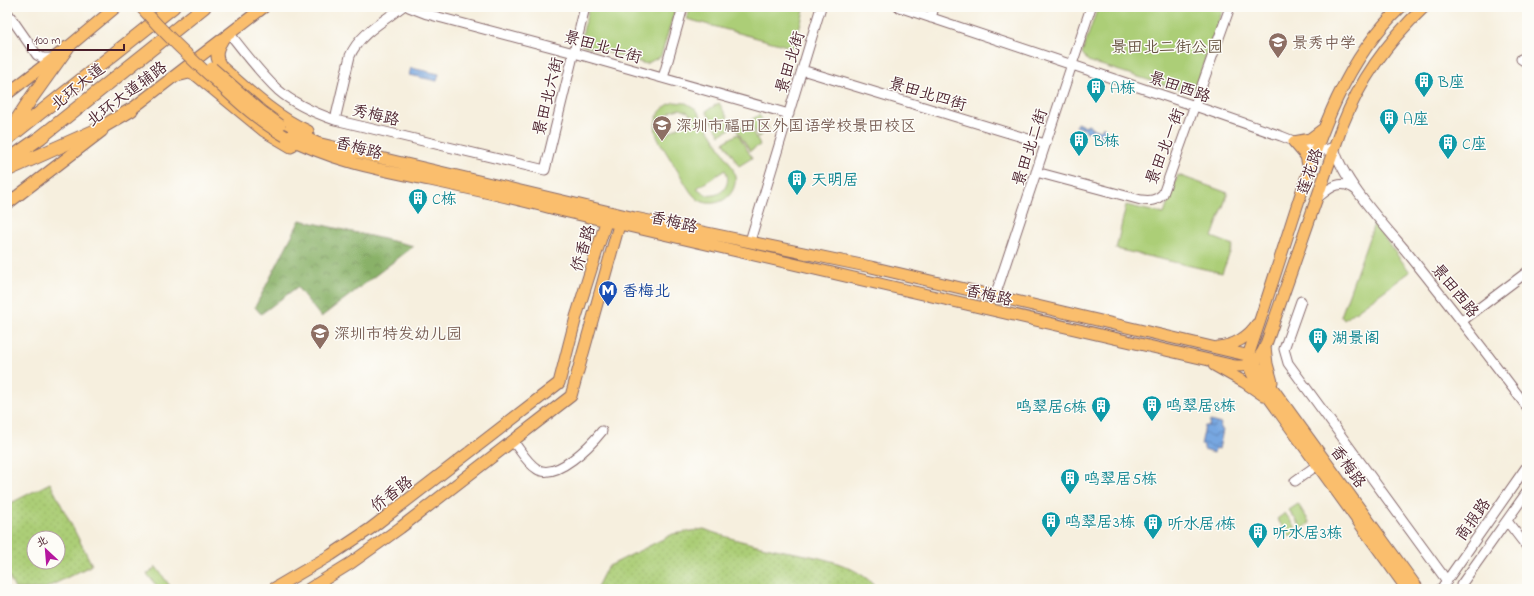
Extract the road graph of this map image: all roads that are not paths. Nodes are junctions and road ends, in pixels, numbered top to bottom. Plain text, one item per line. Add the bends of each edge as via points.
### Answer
1 (116, 7) edge
2 (141, 7) edge
3 (150, 7) edge
4 (173, 7) edge
5 (204, 7) edge
6 (264, 7) edge
7 (402, 7) edge
8 (409, 7) edge
9 (585, 7) edge
10 (683, 7) edge
11 (821, 7) edge
12 (899, 7) edge
13 (934, 7) edge
14 (1091, 7) edge
15 (1230, 7) edge
16 (1401, 7) edge
17 (1424, 7) edge
18 (7, 12) edge
19 (931, 18) junction
20 (7, 20) edge
21 (227, 36) junction
22 (67, 48) junction
23 (574, 53) junction
24 (35, 56) junction
25 (54, 58) junction
26 (1071, 66) junction
27 (222, 67) junction
28 (803, 68) junction
29 (31, 75) junction
30 (663, 78) junction
31 (172, 79) junction
32 (208, 85) junction
33 (7, 94) edge
34 (1195, 106) junction
35 (131, 110) junction
36 (789, 114) junction
37 (335, 120) junction
38 (1325, 125) junction
39 (287, 133) junction
40 (7, 135) edge
41 (7, 139) edge
42 (1046, 142) junction
43 (1294, 142) junction
44 (1334, 147) junction
45 (342, 148) junction
46 (1316, 150) junction
47 (338, 159) junction
48 (7, 161) edge
49 (7, 170) edge
50 (545, 170) joint
51 (1309, 170) junction
52 (1036, 172) junction
53 (1358, 192) junction
54 (1317, 198) junction
55 (7, 204) edge
56 (616, 213) junction
57 (606, 222) junction
58 (618, 225) junction
59 (750, 241) junction
60 (728, 251) junction
61 (744, 254) junction
62 (871, 267) junction
63 (1527, 272) edge
64 (1275, 273) junction
65 (1289, 278) junction
66 (871, 283) junction
67 (995, 296) junction
68 (1301, 301) dead end
69 (1260, 319) junction
70 (1462, 321) junction
71 (1215, 347) junction
72 (1265, 347) junction
73 (1195, 357) junction
74 (1250, 361) junction
75 (1276, 393) junction
76 (1275, 406) junction
77 (1527, 408) edge
78 (602, 431) dead end
79 (513, 441) junction
80 (1321, 463) junction
81 (1527, 466) edge
82 (1295, 481) dead end
83 (1527, 492) edge
84 (1507, 522) junction
85 (1527, 547) edge
86 (1447, 581) junction
87 (1461, 585) dead end
88 (312, 588) edge
89 (273, 589) edge
90 (1407, 589) edge
91 (1418, 589) edge
92 (1441, 589) edge

1 - 22 main road
2 - 39 main road, 香梅路, bridge via 188,56 234,98 261,121
3 - 39 main road, 香梅路, bridge via 205,61
4 - 41 highway, 北环大道
5 - 48 highway, 北环大道
6 - 21 main road, 北环大道辅路
7 - 37 street via 362,37 353,48
8 - 23 street, 景田北七街
9 - 23 street, 景田北六街
10 - 30 street
11 - 28 street, 景田北街
12 - 19 street, 景田西路
13 - 19 street
14 - 26 street, 景田北二街
15 - 34 street, 景田北一街
16 - 38 main road, 莲花路 via 1375,36 1355,64
17 - 44 main road, 莲花路 via 1392,41 1369,72 1350,106
18 - 24 street
19 - 26 street, 景田西路
20 - 24 street
21 - 27 main road via 216,54
21 - 31 main road, 北环大道辅路
21 - 37 street, 秀梅路 via 279,91 317,114
22 - 25 main road
22 - 40 highway
23 - 30 street, 景田北七街
23 - 50 street, 景田北六街
24 - 25 street
24 - 29 street via 35,67
25 - 29 main road
26 - 34 street, 景田西路
26 - 42 street, 景田北二街
27 - 32 main road via 208,72
27 - 45 main road via 282,116
28 - 36 street, 景田北街
28 - 42 street, 景田北四街
29 - 33 main road
30 - 36 street, 景田北七街
31 - 32 main road via 184,74 193,74
31 - 35 main road, 北环大道辅路
32 - 47 main road via 249,120 284,143 318,157
34 - 43 street, 景田西路
34 - 52 street, 景田北一街 via 1163,194 1155,200 1141,200
35 - 49 highway via 97,130
35 - 55 main road, 北环大道辅路
36 - 59 street, 景田北街
37 - 50 street, 秀梅路
38 - 43 main road via 1312,138
38 - 46 main road, 莲花路
39 - 45 main road, 香梅路
39 - 47 main road, 香梅路 via 319,152
42 - 52 street, 景田北二街
43 - 46 street, 景田西路
43 - 51 main road via 1306,156
44 - 46 street, 景田西路
44 - 53 street, 景田西路 via 1339,161
44 - 54 main road, 莲花路
45 - 56 main road, 香梅路
46 - 51 main road, 莲花路
47 - 57 main road, 香梅路
51 - 64 main road, 莲花路
52 - 67 street, 景田北二街
53 - 54 street, 景田西路 via 1340,184
53 - 70 street, 景田西路
54 - 65 main road, 莲花路
56 - 57 main road, 侨香路
56 - 58 main road, 侨香路
56 - 59 main road, 香梅路
57 - 58 main road, 香梅路
57 - 89 main road, 侨香路 via 576,317 559,383 370,529
58 - 60 main road, 香梅路
58 - 79 main road, 侨香路 via 571,396
59 - 60 main road
59 - 61 main road
59 - 62 main road, 香梅路
60 - 61 main road, 香梅路
61 - 66 main road, 香梅路
62 - 66 main road via 864,275
62 - 67 main road, 香梅路
63 - 70 street
64 - 65 main road via 1278,278
64 - 69 main road, 莲花路
65 - 72 main road, 莲花路
66 - 73 main road, 香梅路
67 - 71 main road, 香梅路
68 - 86 street via 1284,349 1288,363
69 - 71 main road via 1252,331 1242,339
69 - 74 main road, 莲花路
70 - 77 street, 景田西路
71 - 74 main road, 香梅路 via 1238,353
72 - 74 main road, 莲花路 via 1262,354
72 - 75 main road via 1268,370
73 - 74 main road, 香梅路 via 1235,366
73 - 76 main road via 1244,382
74 - 75 main road, 香梅路
74 - 76 main road, 香梅路 via 1254,377
75 - 80 main road, 香梅路
76 - 80 main road, 香梅路
78 - 79 street via 588,447 562,467 549,472 542,472 532,465
79 - 88 main road, 侨香路 via 400,528
80 - 82 street
80 - 90 main road, 香梅路
80 - 91 main road, 香梅路
81 - 86 street, 商报路
83 - 84 street
84 - 85 street
84 - 87 street
86 - 92 street, 商报路

